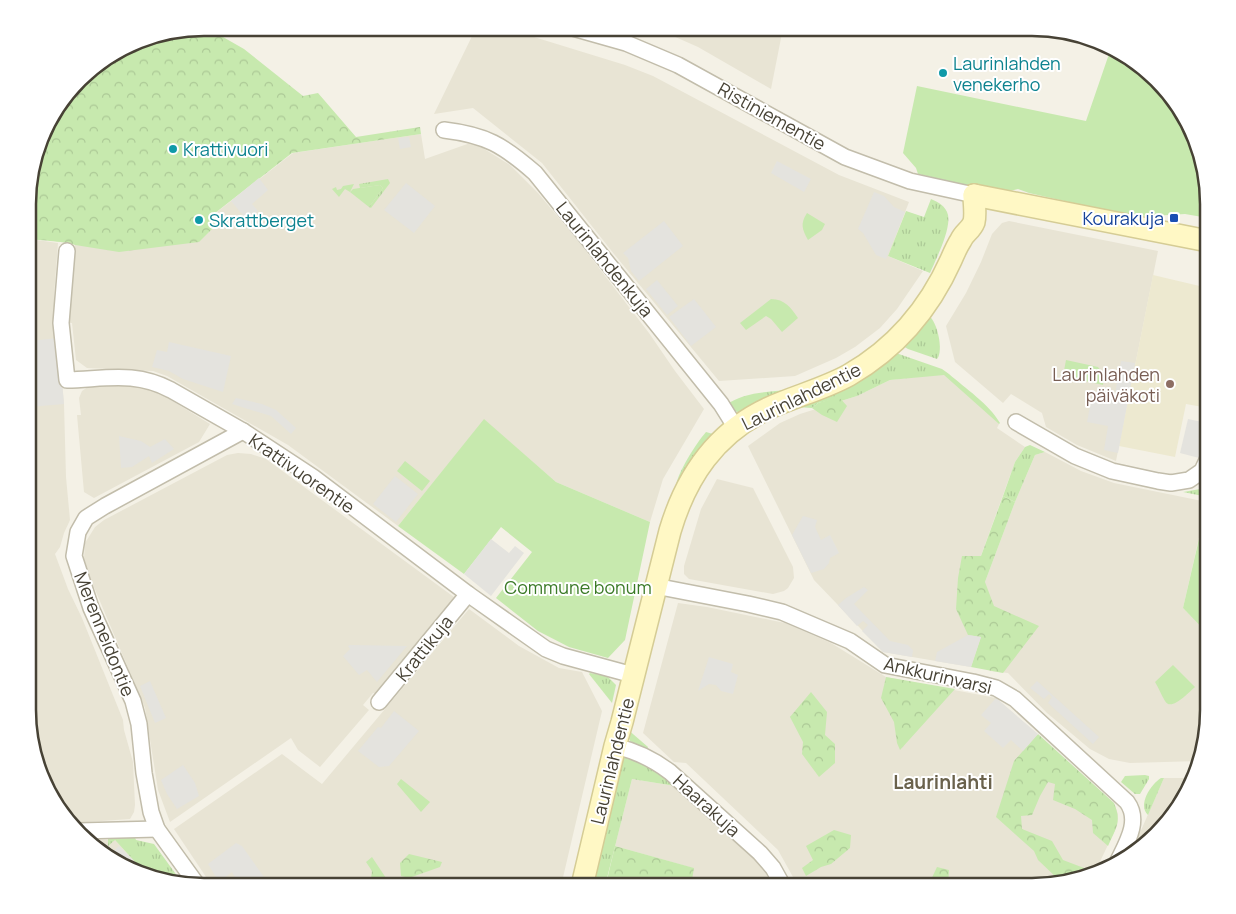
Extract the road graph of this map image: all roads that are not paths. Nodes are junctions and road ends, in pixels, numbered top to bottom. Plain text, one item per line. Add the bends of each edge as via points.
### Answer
1 (605, 37) edge
2 (444, 130) dead end
3 (974, 195) junction
4 (1199, 240) edge
5 (67, 251) dead end
6 (1016, 422) dead end
7 (736, 428) junction
8 (243, 431) junction
9 (1199, 473) edge
10 (655, 586) junction
11 (468, 594) junction
12 (633, 674) junction
13 (379, 702) dead end
14 (615, 746) junction
15 (157, 829) junction
16 (89, 831) edge
17 (1123, 850) edge
18 (191, 877) edge
19 (584, 877) edge
20 (778, 878) edge

1 - 3 street, Ristiniementie via 678,64 846,157 910,181
2 - 7 street, Laurinlahdenkuja via 467,133 502,147 535,173 717,399
3 - 4 street
3 - 7 street, Laurinlahdentie via 960,216 958,225 962,237 927,305 894,343 850,375 768,408
5 - 8 street, Krattivuorentie via 61,323 67,380 113,376 141,379 161,385
6 - 9 street via 1075,456 1112,471 1171,483 1189,480
7 - 10 street, Laurinlahdentie via 709,453 683,493
8 - 11 street, Krattivuorentie via 313,477
8 - 15 street, Merenneidontie via 86,518 76,540 74,556 91,608 133,701 151,812
10 - 12 street, Laurinlahdentie
10 - 17 street, Ankkurinvarsi via 782,612 850,642 885,665 996,688 1038,719 1127,802 1134,820
11 - 12 street, Krattivuorentie via 546,649
11 - 13 street, Krattikuja
12 - 14 street, Laurinlahdentie
14 - 19 street, Laurinlahdentie
14 - 20 street, Haarakuja via 655,760 670,772 760,852
15 - 16 street
15 - 18 street, Merenneidontie

